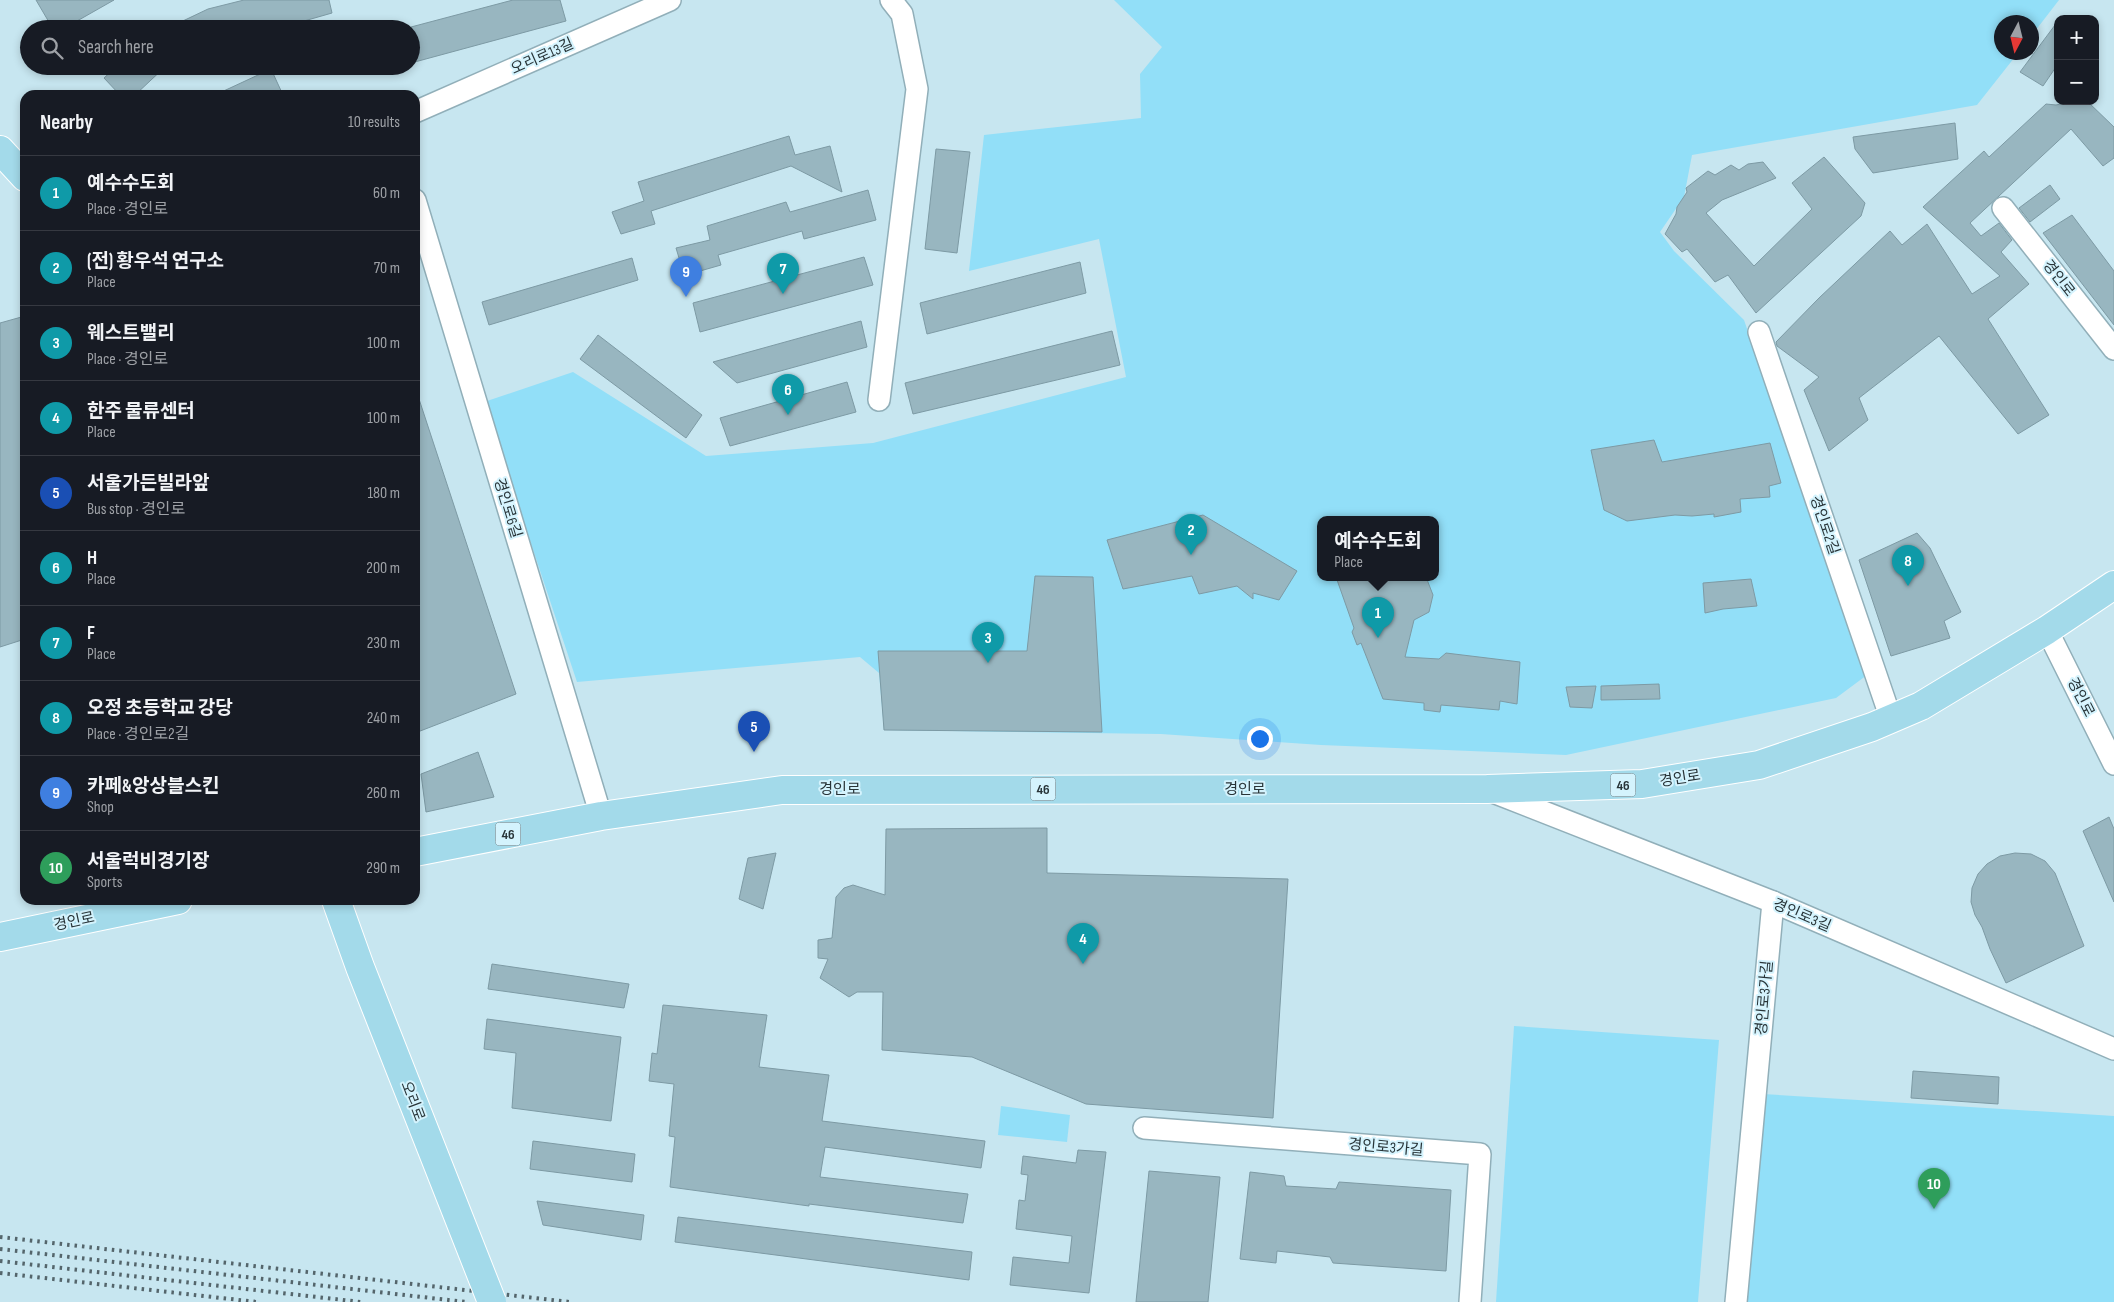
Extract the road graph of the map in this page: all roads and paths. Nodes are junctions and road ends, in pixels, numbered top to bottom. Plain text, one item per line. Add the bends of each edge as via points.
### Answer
1 (670, 0) edge
2 (891, 0) edge
3 (420, 110) edge
4 (0, 150) edge
5 (20, 172) edge
6 (2003, 208) dead end
7 (420, 217) edge
8 (1759, 332) dead end
9 (2114, 349) edge
10 (879, 400) dead end
11 (2114, 584) edge
12 (2047, 630) junction
13 (1891, 719) junction
14 (2114, 764) edge
15 (1486, 789) junction
16 (601, 816) junction
17 (420, 851) edge
18 (1773, 902) junction
19 (154, 905) edge
20 (338, 905) edge
21 (0, 937) edge
22 (2114, 1050) edge
23 (1144, 1128) dead end
24 (492, 1302) edge
25 (1470, 1302) edge
26 (1736, 1302) edge

1 - 3 street, 오리로13길
2 - 10 street via 902,14 917,89
4 - 5 main road
6 - 9 street, 경인로
7 - 16 street, 경인로6길
8 - 13 street, 경인로2길
11 - 12 main road, 경인로
12 - 13 main road, 경인로 via 1921,706
12 - 14 street, 경인로
13 - 15 main road, 경인로 / 46 via 1759,765 1642,784
15 - 16 main road, 경인로 / 46 via 782,790
15 - 18 street, 경인로3길
16 - 17 main road, 경인로 / 46
18 - 22 street, 경인로3길
18 - 26 street, 경인로3가길
19 - 21 main road, 경인로
20 - 24 main road, 오리로, bridge
23 - 25 street, 경인로3가길 via 1480,1154

